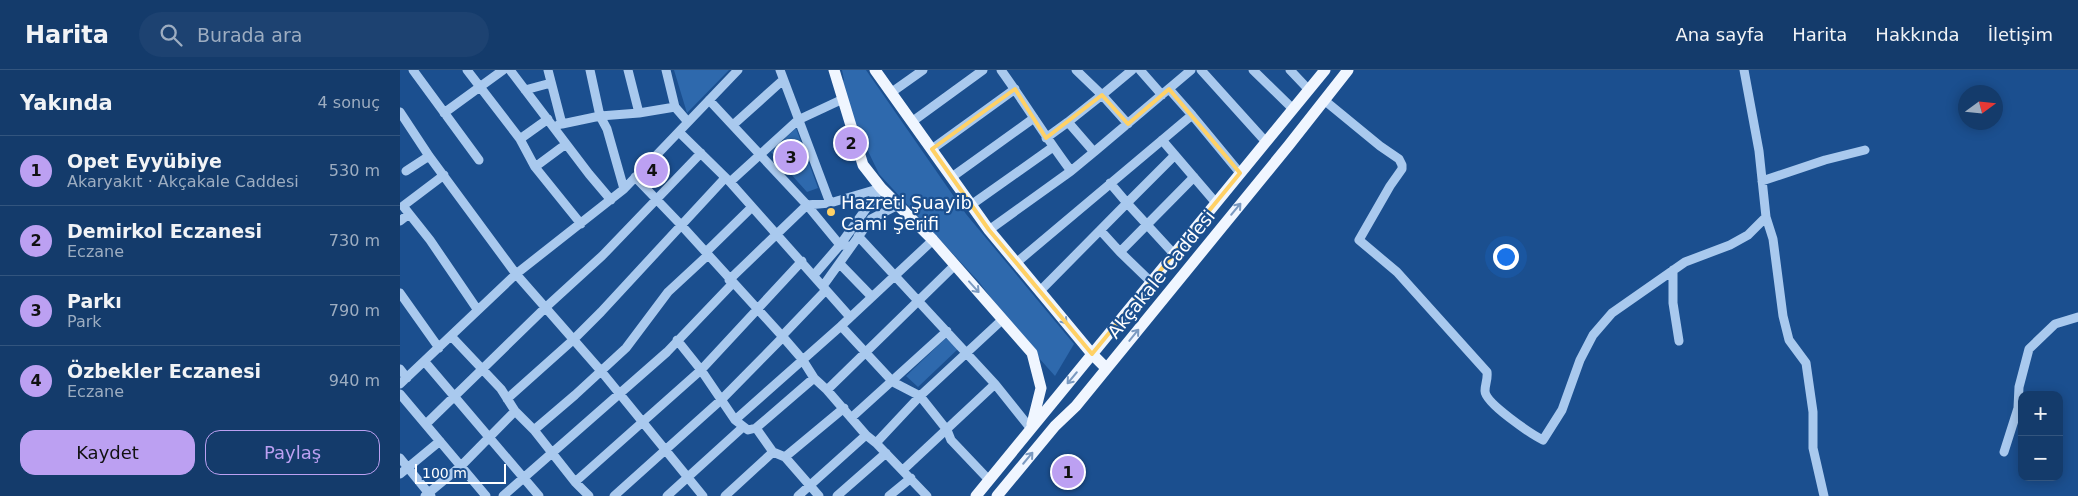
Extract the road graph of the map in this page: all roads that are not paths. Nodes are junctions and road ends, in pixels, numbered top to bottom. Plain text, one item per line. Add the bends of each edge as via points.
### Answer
1 (413, 70) edge
2 (467, 70) edge
3 (503, 70) edge
4 (510, 70) edge
5 (548, 70) edge
6 (590, 70) edge
7 (628, 70) edge
8 (666, 70) edge
9 (738, 70) edge
10 (780, 70) edge
11 (834, 70) edge
12 (875, 70) edge
13 (923, 70) edge
14 (983, 70) edge
15 (1001, 70) edge
16 (1076, 70) edge
17 (1132, 70) edge
18 (1140, 70) edge
19 (1191, 70) edge
20 (1200, 70) edge
21 (1253, 70) edge
22 (1290, 70) edge
23 (1324, 70) edge
24 (1348, 70) edge
25 (1744, 70) edge
26 (783, 80) junction
27 (552, 83) junction
28 (480, 87) junction
29 (524, 90) junction
30 (1016, 90) junction
31 (1309, 90) junction
32 (892, 92) junction
33 (1166, 92) junction
34 (1102, 95) junction
35 (843, 99) junction
36 (709, 100) junction
37 (1324, 100) junction
38 (675, 107) junction
39 (1293, 109) junction
40 (400, 112) edge
41 (444, 112) junction
42 (639, 113) junction
43 (1192, 115) junction
44 (600, 116) junction
45 (1034, 118) junction
46 (798, 120) junction
47 (913, 121) junction
48 (688, 122) junction
49 (1068, 122) junction
50 (555, 123) junction
51 (1128, 124) junction
52 (733, 125) junction
53 (679, 132) junction
54 (1046, 138) junction
55 (520, 139) junction
56 (1162, 140) junction
57 (1266, 142) junction
58 (566, 144) junction
59 (1052, 147) junction
60 (932, 149) junction
61 (1865, 150) dead end
62 (1094, 152) junction
63 (701, 153) junction
64 (760, 154) junction
65 (429, 156) junction
66 (1176, 156) junction
67 (479, 160) dead end
68 (535, 167) junction
69 (406, 171) dead end
70 (1071, 171) junction
71 (1240, 173) junction
72 (444, 175) junction
73 (952, 177) junction
74 (1194, 177) junction
75 (635, 178) junction
76 (728, 180) junction
77 (1762, 181) junction
78 (1110, 183) junction
79 (880, 188) junction
80 (624, 189) junction
81 (611, 200) junction
82 (656, 200) junction
83 (830, 203) junction
84 (1127, 203) junction
85 (1216, 203) junction
86 (807, 205) junction
87 (898, 205) junction
88 (971, 205) junction
89 (752, 207) junction
90 (410, 214) junction
91 (1766, 217) junction
92 (400, 221) edge
93 (581, 224) junction
94 (1147, 225) junction
95 (682, 226) junction
96 (990, 230) junction
97 (1100, 230) junction
98 (776, 232) junction
99 (858, 236) junction
100 (933, 240) junction
101 (840, 244) junction
102 (851, 246) junction
103 (1120, 252) junction
104 (1173, 253) junction
105 (707, 254) junction
106 (802, 261) junction
107 (1016, 263) junction
108 (840, 264) junction
109 (954, 266) junction
110 (1673, 270) junction
111 (516, 274) junction
112 (814, 275) junction
113 (894, 276) junction
114 (1150, 281) junction
115 (731, 282) junction
116 (825, 288) junction
117 (1040, 291) junction
118 (400, 293) edge
119 (872, 297) junction
120 (917, 301) junction
121 (545, 308) junction
122 (477, 309) junction
123 (757, 309) junction
124 (850, 318) junction
125 (2078, 318) edge
126 (1003, 319) junction
127 (841, 326) junction
128 (947, 331) junction
129 (451, 336) junction
130 (782, 336) junction
131 (573, 340) junction
132 (676, 340) junction
133 (1679, 341) dead end
134 (439, 348) junction
135 (866, 352) junction
136 (966, 354) junction
137 (1092, 354) junction
138 (802, 359) junction
139 (425, 362) junction
140 (1106, 368) junction
141 (400, 369) edge
142 (482, 369) junction
143 (701, 370) junction
144 (601, 371) junction
145 (814, 378) junction
146 (404, 381) edge
147 (893, 382) junction
148 (995, 384) junction
149 (828, 390) junction
150 (619, 393) junction
151 (400, 394) edge
152 (455, 396) junction
153 (920, 396) junction
154 (507, 399) junction
155 (721, 400) junction
156 (844, 408) junction
157 (515, 411) junction
158 (851, 418) junction
159 (735, 420) junction
160 (641, 422) junction
161 (426, 424) junction
162 (743, 427) junction
163 (756, 428) junction
164 (1031, 429) junction
165 (534, 430) junction
166 (947, 430) junction
167 (866, 435) junction
168 (490, 437) junction
169 (440, 441) junction
170 (876, 443) junction
171 (665, 450) junction
172 (773, 452) junction
173 (2004, 452) dead end
174 (552, 453) junction
175 (886, 453) junction
176 (786, 457) junction
177 (400, 458) edge
178 (461, 466) junction
179 (408, 468) junction
180 (903, 470) junction
181 (400, 474) edge
182 (688, 477) junction
183 (523, 478) junction
184 (910, 478) junction
185 (989, 480) junction
186 (575, 482) junction
187 (810, 485) junction
188 (428, 495) edge
189 (585, 495) edge
190 (486, 496) edge
191 (503, 496) edge
192 (539, 496) edge
193 (614, 496) edge
194 (667, 496) edge
195 (704, 496) edge
196 (726, 496) edge
197 (798, 496) edge
198 (819, 496) edge
199 (837, 496) edge
200 (889, 496) edge
201 (927, 496) edge
202 (976, 496) edge
203 (997, 496) edge
204 (1824, 496) edge

1 - 41 street
2 - 28 street
3 - 28 street
4 - 29 street
5 - 27 street
6 - 44 street
7 - 42 street
8 - 38 street
9 - 36 street
10 - 26 street
11 - 35 main road
12 - 32 main road
13 - 32 street
14 - 47 street
15 - 30 street
16 - 34 street
17 - 34 street
18 - 33 street
19 - 33 street
20 - 57 street
21 - 39 street
22 - 31 street
23 - 31 main road, Akçakale Caddesi
24 - 37 main road, Akçakale Caddesi
25 - 77 street
26 - 46 street
26 - 52 street
27 - 29 street
27 - 50 street
28 - 41 street
28 - 55 street
29 - 50 street
30 - 45 street
30 - 60 street
31 - 39 main road, Akçakale Caddesi
32 - 47 main road
33 - 43 street
33 - 51 street
34 - 49 street
34 - 51 street
35 - 46 street
35 - 79 main road via 863,165
36 - 48 street
36 - 52 street
37 - 110 street via 1402,164 1359,240 1396,272 1487,372 1484,391 1488,400 1529,433 1543,440 1562,410 1593,335 1612,313
140 -> 37 main road, Akçakale Caddesi
38 - 42 street
38 - 48 street
39 - 57 main road, Akçakale Caddesi
40 - 65 street
41 - 67 street
42 - 44 street
43 - 56 street
43 - 71 street
44 - 50 street
44 - 80 street via 607,129
45 - 54 street
45 - 73 street
46 - 64 street
46 - 83 street
47 - 60 main road
48 - 53 street
49 - 54 street
49 - 62 street
50 - 55 street
50 - 58 street
51 - 62 street
52 - 64 street
53 - 63 street
53 - 75 street
54 - 59 street
55 - 68 street
56 - 66 street
56 - 78 street
57 - 71 main road, Akçakale Caddesi
58 - 68 street
58 - 81 street
59 - 70 street
59 - 88 street
60 - 73 main road
61 - 77 street
62 - 70 street
63 - 76 street
63 - 82 street
64 - 76 street
64 - 86 street
65 - 69 street
65 - 72 street
66 - 74 street
66 - 84 street
68 - 93 street
70 - 96 street
71 - 85 main road, Akçakale Caddesi
72 - 90 street via 403,206
72 - 111 street
73 - 88 main road
74 - 85 street
74 - 94 street
75 - 80 street
75 - 82 street
76 - 89 street
76 - 95 street
77 - 91 street
78 - 84 street
78 - 107 street
79 - 83 street
79 - 87 main road
79 - 101 street
80 - 81 street
81 - 93 street
82 - 95 street
82 - 121 street
83 - 86 street
84 - 94 street
84 - 97 street
85 - 104 main road, Akçakale Caddesi
86 - 98 street
86 - 101 street
87 - 99 street via 870,219
87 - 100 main road
88 - 96 main road
89 - 98 street
89 - 105 street
90 - 92 street
90 - 122 street
91 - 110 street via 1748,235
91 - 204 street via 1773,239 1789,340 1806,363 1813,412 1813,448
93 - 111 street
94 - 103 street
94 - 104 street
95 - 105 street
95 - 131 street
96 - 107 main road
97 - 103 street
97 - 117 street
98 - 106 street
98 - 115 street
99 - 102 street
99 - 113 street
100 - 109 main road
100 - 113 street
101 - 102 street
101 - 112 street
102 - 108 street
103 - 114 street
104 - 114 main road, Akçakale Caddesi
105 - 115 street
105 - 144 street via 668,292 626,348
106 - 112 street
106 - 123 street
107 - 117 main road
108 - 116 street
108 - 119 street
109 - 120 street
109 -> 126 main road
110 - 133 street via 1673,303
111 - 121 street
111 - 122 street
112 - 116 street
113 - 119 street
113 - 120 street
114 - 137 main road, Akçakale Caddesi
115 - 123 street
115 - 132 street
116 - 124 street
116 - 130 street
117 -> 137 main road
118 - 134 street
119 - 124 street
120 - 128 street
120 - 135 street
121 - 131 street
121 - 142 street
122 - 129 street
123 - 130 street
123 - 143 street
124 - 127 street
125 - 173 street via 2054,324 2029,349 2018,408
126 - 136 street
126 - 164 main road via 1032,353 1041,388
127 - 135 street
127 - 138 street
128 - 136 street
128 - 147 street
129 - 134 street
129 - 142 street
130 - 138 street
130 - 155 street
131 - 144 street
131 - 154 street
132 - 143 street
132 - 150 street via 667,352
134 - 139 street
135 - 147 street
135 - 149 street
136 - 148 street
136 - 153 street
137 - 140 main road
137 -> 164 main road, Akçakale Caddesi
138 - 145 street
138 - 159 street
139 - 146 street
139 - 152 street
203 -> 140 main road, Akçakale Caddesi
141 - 146 street
142 - 152 street
142 - 154 street
143 - 155 street
143 - 160 street
144 - 150 street
144 - 165 street
145 - 149 street
145 - 163 street
147 - 153 street
147 - 158 street
148 - 164 street
148 - 166 street
149 - 156 street
150 - 160 street
150 - 174 street
151 - 161 street
152 - 161 street
152 - 168 street
153 - 166 street
153 - 170 street
154 - 157 street
155 - 159 street
155 - 171 street
156 - 158 street
156 - 176 street
157 - 165 street
157 - 168 street
158 - 167 street
159 - 162 street
160 - 171 street
160 - 186 street
161 - 169 street
162 - 163 street via 748,430
162 - 182 street
163 - 172 street
164 - 185 main road, Akçakale Caddesi
165 - 174 street
166 - 180 street
166 - 185 street via 951,440
167 - 170 street
167 - 187 street
168 - 178 street
168 - 183 street
169 - 178 street
169 - 179 street
170 - 175 street
171 - 182 street
171 - 193 street
172 - 176 street
172 - 196 street
174 - 183 street
174 - 186 street
175 - 180 street
175 - 199 street
176 - 187 street
177 - 179 street
178 - 188 street
178 - 190 street
179 - 181 street
179 - 188 street
180 - 184 street
182 - 194 street
182 - 195 street
183 - 191 street
183 - 192 street
184 - 200 street
184 - 201 street
185 - 202 main road, Akçakale Caddesi
186 - 189 street
187 - 197 street
187 - 198 street

